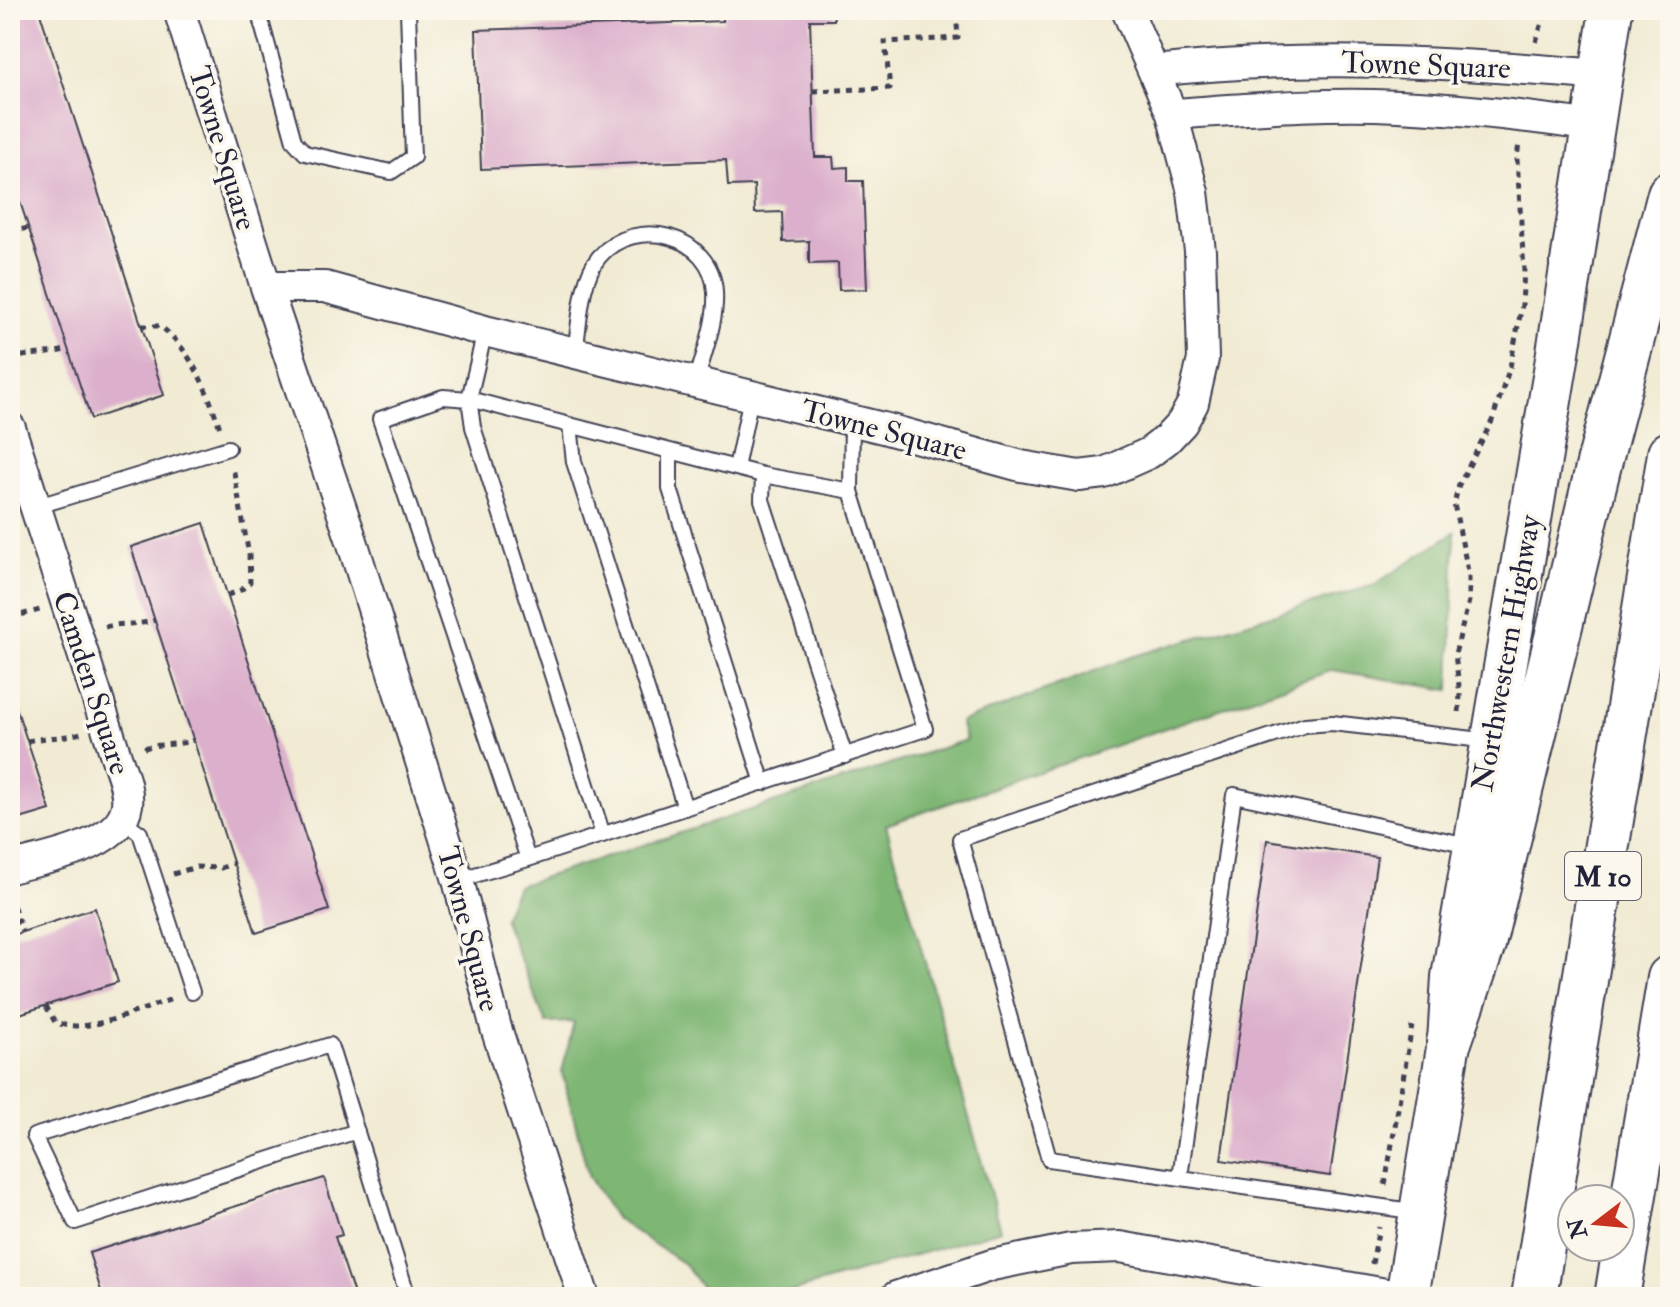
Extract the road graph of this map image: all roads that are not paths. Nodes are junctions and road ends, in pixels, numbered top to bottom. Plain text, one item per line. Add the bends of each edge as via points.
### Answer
1 (179, 10) edge
2 (258, 10) edge
3 (408, 10) edge
4 (1127, 10) edge
5 (1611, 10) edge
6 (1154, 71) junction
7 (1601, 75) junction
8 (1172, 114) junction
9 (1593, 126) junction
10 (1670, 194) edge
11 (266, 287) junction
12 (485, 331) junction
13 (575, 352) junction
14 (696, 383) junction
15 (751, 397) junction
16 (469, 399) junction
17 (852, 421) junction
18 (570, 425) junction
19 (10, 428) edge
20 (228, 448) dead end
21 (670, 451) junction
22 (1670, 454) edge
23 (736, 468) junction
24 (763, 475) junction
25 (851, 491) junction
26 (35, 507) junction
27 (1474, 731) junction
28 (845, 756) junction
29 (763, 783) junction
30 (685, 808) junction
31 (122, 820) junction
32 (603, 835) junction
33 (1474, 846) junction
34 (528, 859) junction
35 (10, 868) edge
36 (458, 880) junction
37 (1670, 978) edge
38 (192, 992) road end
39 (1449, 1042) junction
40 (357, 1131) junction
41 (1180, 1177) junction
42 (1421, 1212) junction
43 (408, 1297) edge
44 (584, 1297) edge
45 (896, 1297) edge
46 (1405, 1297) edge
47 (1534, 1297) edge
48 (1617, 1297) edge

1 - 11 street, Towne Square
2 - 3 lane via 294,141 305,153 391,172 413,157
4 - 6 street, Towne Square
5 - 7 main road, Northwestern Highway
6 - 7 street, Towne Square via 1366,60
6 - 8 street, Towne Square
7 - 9 main road, Northwestern Highway
8 - 9 street, Towne Square via 1396,106
8 - 17 street, Towne Square via 1193,192 1204,327 1200,382 1182,423 1167,439 1127,464 1079,476
9 - 27 main road, Northwestern Highway via 1557,359
10 - 39 highway via 1483,944
11 - 12 street, Towne Square via 325,287
11 - 36 street, Towne Square
12 - 13 street, Towne Square
12 - 16 lane
13 - 14 street, Towne Square
13 - 14 lane via 587,281 598,258 617,242 641,233 667,235 690,247 707,266 715,290
14 - 15 street, Towne Square
15 - 17 street, Towne Square
15 - 23 lane
16 - 18 lane
16 - 32 lane via 473,427
16 - 34 lane via 443,397 380,419
17 - 25 lane
18 - 21 lane
18 - 30 lane via 574,462
19 - 26 street, Camden Square
20 - 26 lane
21 - 23 lane
21 - 29 lane via 670,489
22 - 47 highway, M 10
23 - 24 lane
24 - 25 lane
24 - 28 lane via 762,500
25 - 28 lane via 925,729
26 - 31 street, Camden Square via 126,789
27 - 33 main road, Northwestern Highway
27 - 41 lane via 1305,725 960,839 1049,1159
28 - 29 lane
29 - 30 lane
30 - 32 lane
31 - 35 street, Camden Square via 96,842
31 - 38 lane via 140,833
32 - 34 lane
33 - 39 main road, Northwestern Highway via 1453,977
33 - 41 lane via 1234,795
34 - 36 lane
36 - 44 street, Towne Square via 496,1028
37 - 48 highway
39 - 42 main road, Northwestern Highway
40 - 40 lane via 330,1045 34,1136 75,1222
40 - 43 lane
41 - 42 lane
42 - 46 main road, Northwestern Highway
45 - 46 street via 992,1265 1071,1249 1120,1247

